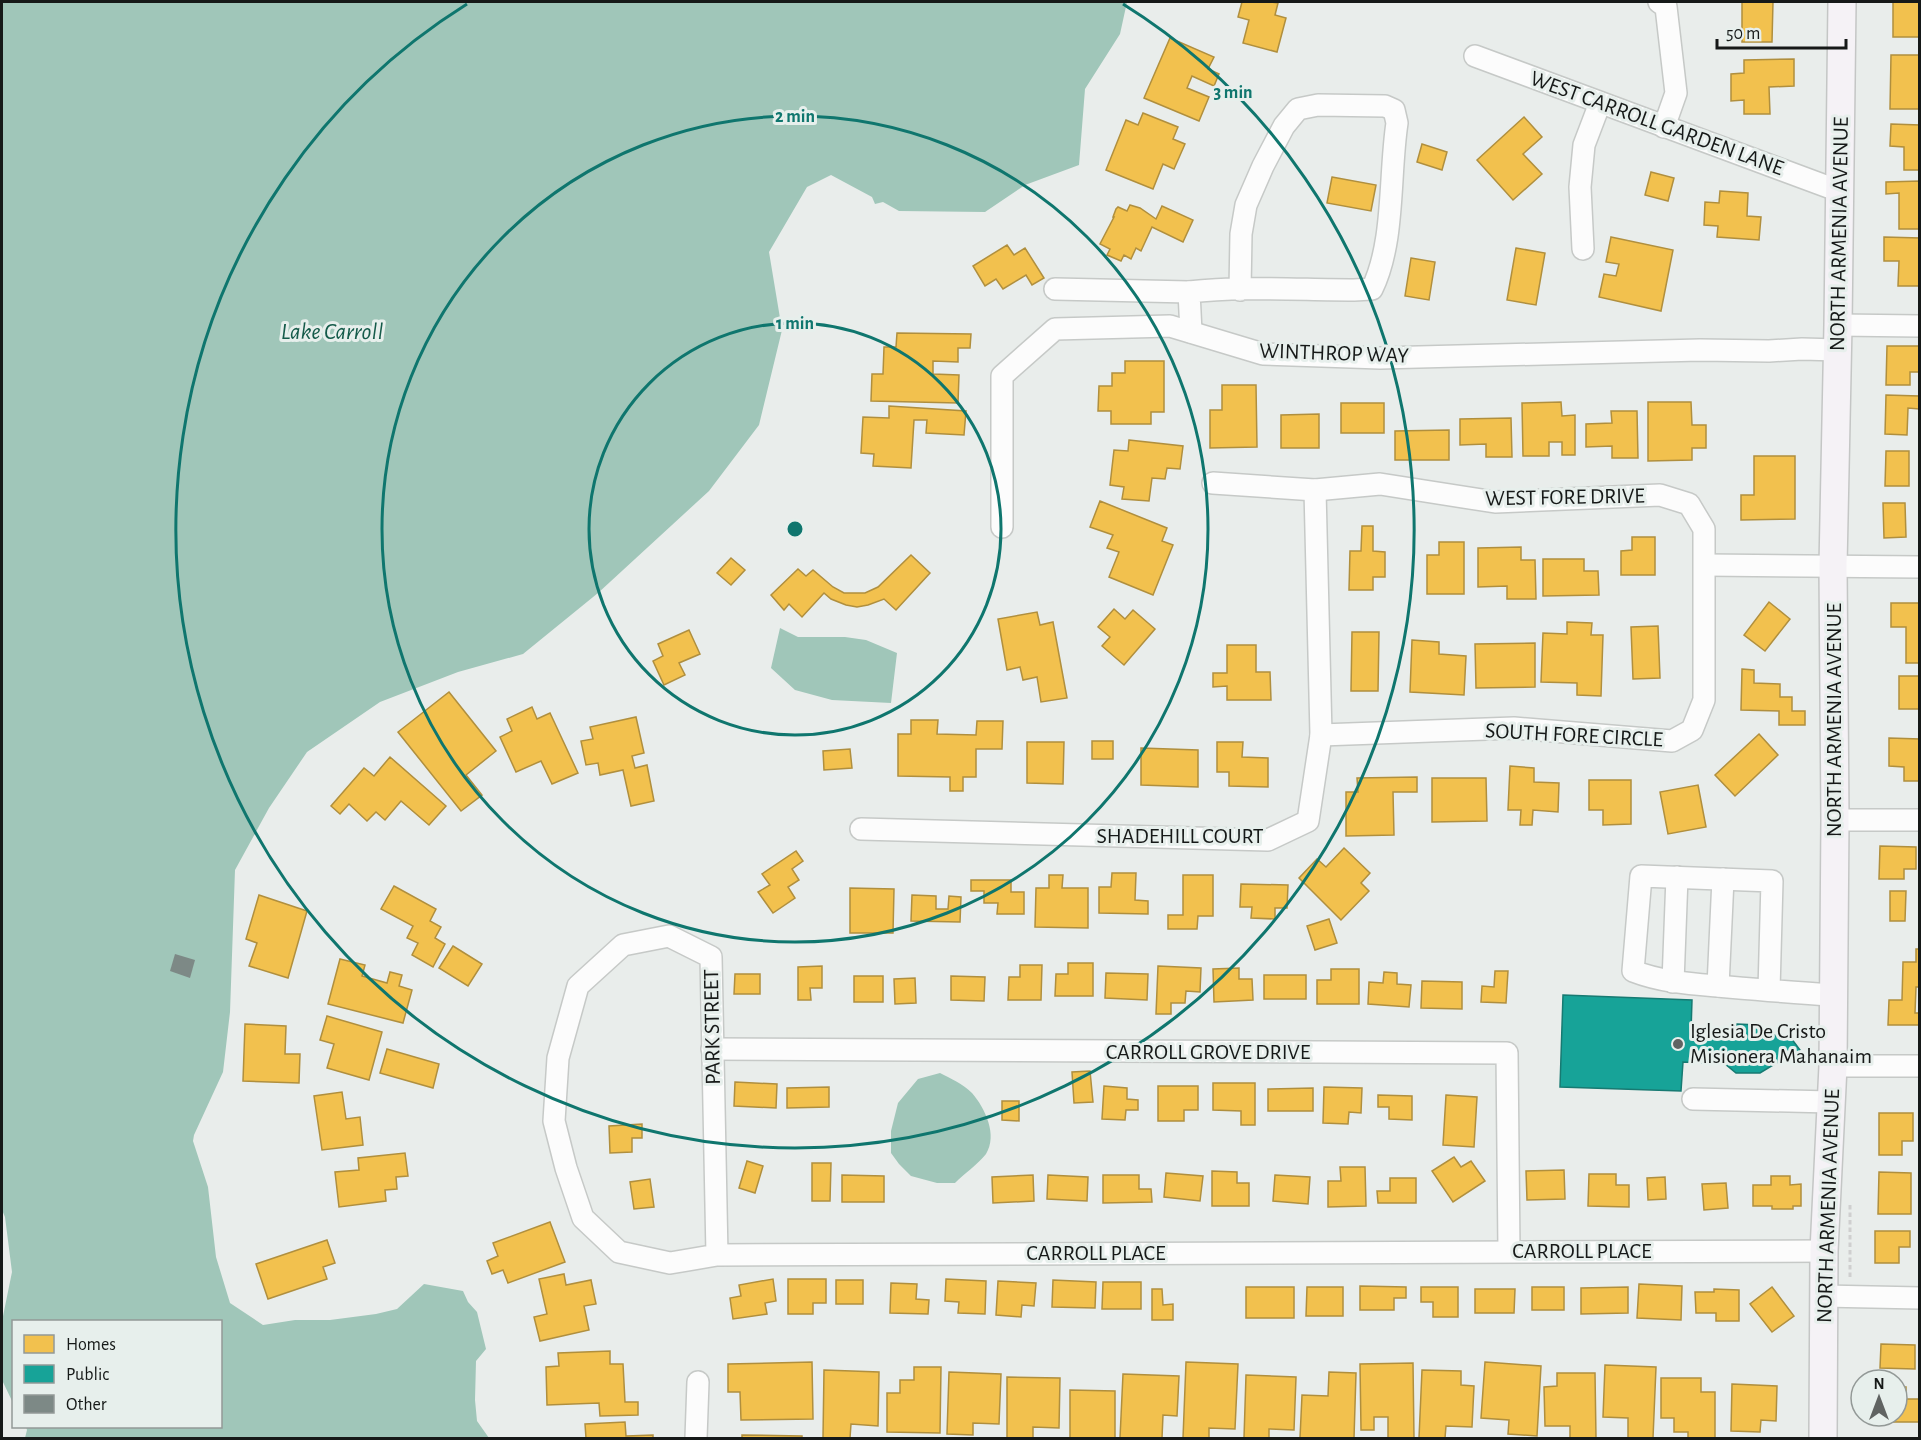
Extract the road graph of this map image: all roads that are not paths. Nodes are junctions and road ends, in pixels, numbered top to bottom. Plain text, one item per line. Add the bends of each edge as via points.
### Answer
1 (1659, 2) edge
2 (1842, 2) edge
3 (1475, 56) dead end
4 (1600, 103) junction
5 (1664, 127) junction
6 (1839, 191) junction
7 (1583, 249) dead end
8 (1055, 289) dead end
9 (1240, 290) junction
10 (1189, 292) junction
11 (1920, 326) edge
12 (1191, 332) junction
13 (1838, 337) junction
14 (1213, 483) dead end
15 (1315, 490) junction
16 (1002, 526) dead end
17 (1705, 565) junction
18 (1833, 566) junction
19 (1920, 567) edge
20 (1321, 735) junction
21 (1835, 820) junction
22 (1920, 820) edge
23 (861, 829) dead end
24 (1677, 877) junction
25 (1723, 879) junction
26 (1673, 982) junction
27 (1718, 986) junction
28 (1769, 990) junction
29 (1833, 995) junction
30 (568, 1024) joint
31 (712, 1049) junction
32 (1833, 1066) junction
33 (1920, 1066) edge
34 (1693, 1099) dead end
35 (1831, 1102) junction
36 (1509, 1251) junction
37 (1824, 1251) junction
38 (717, 1255) junction
39 (1823, 1296) junction
40 (1920, 1298) edge
41 (698, 1382) dead end
42 (696, 1438) edge
43 (1823, 1438) edge

1 - 5 street via 1666,7 1676,93
2 - 6 main road, NORTH ARMENIA AVENUE
3 - 4 street, WEST CARROLL GARDEN LANE
4 - 5 street, WEST CARROLL GARDEN LANE
4 - 7 street via 1584,145 1580,187
5 - 6 street, WEST CARROLL GARDEN LANE
6 - 13 main road, NORTH ARMENIA AVENUE
8 - 10 street
9 - 9 street via 1372,289 1387,241 1397,123 1394,110 1384,106 1318,105 1298,109 1284,126 1246,205
9 - 10 street
10 - 12 street
11 - 13 street, WINTHROP WAY
12 - 13 street, WINTHROP WAY via 1263,354 1345,357 1769,351 1802,349
12 - 16 street, WINTHROP WAY via 1170,326 1055,330 1002,376
13 - 18 main road, NORTH ARMENIA AVENUE
14 - 15 street, WEST FORE DRIVE
15 - 17 street, WEST FORE DRIVE via 1380,484 1495,502 1660,495 1689,504 1704,529
15 - 20 street, SHADEHILL COURT
17 - 18 street
17 - 20 street, SOUTH FORE CIRCLE via 1704,700 1692,730 1672,741 1514,728
18 - 19 street
18 - 21 main road, NORTH ARMENIA AVENUE
20 - 23 street, SHADEHILL COURT via 1308,821 1268,840
21 - 22 street
21 - 29 main road, NORTH ARMENIA AVENUE
24 - 25 street
24 - 26 street
24 - 26 street via 1641,876 1633,971
25 - 27 street
25 - 28 street via 1772,881
26 - 27 street
27 - 28 street
28 - 29 street
29 - 32 main road, NORTH ARMENIA AVENUE
30 - 31 street, PARK STREET via 578,986 623,945 669,936 711,957
30 - 38 street, CARROLL PLACE via 558,1058 554,1121 583,1218 619,1252 670,1263
31 - 36 street, CARROLL GROVE DRIVE via 1507,1053
31 - 38 street, PARK STREET
32 - 33 street
32 - 35 main road, NORTH ARMENIA AVENUE
34 - 35 street
35 - 37 main road, NORTH ARMENIA AVENUE
36 - 37 street, CARROLL PLACE
36 - 38 street, CARROLL PLACE
37 - 39 main road, NORTH ARMENIA AVENUE
39 - 40 street
39 - 43 main road, NORTH ARMENIA AVENUE
41 - 42 street

